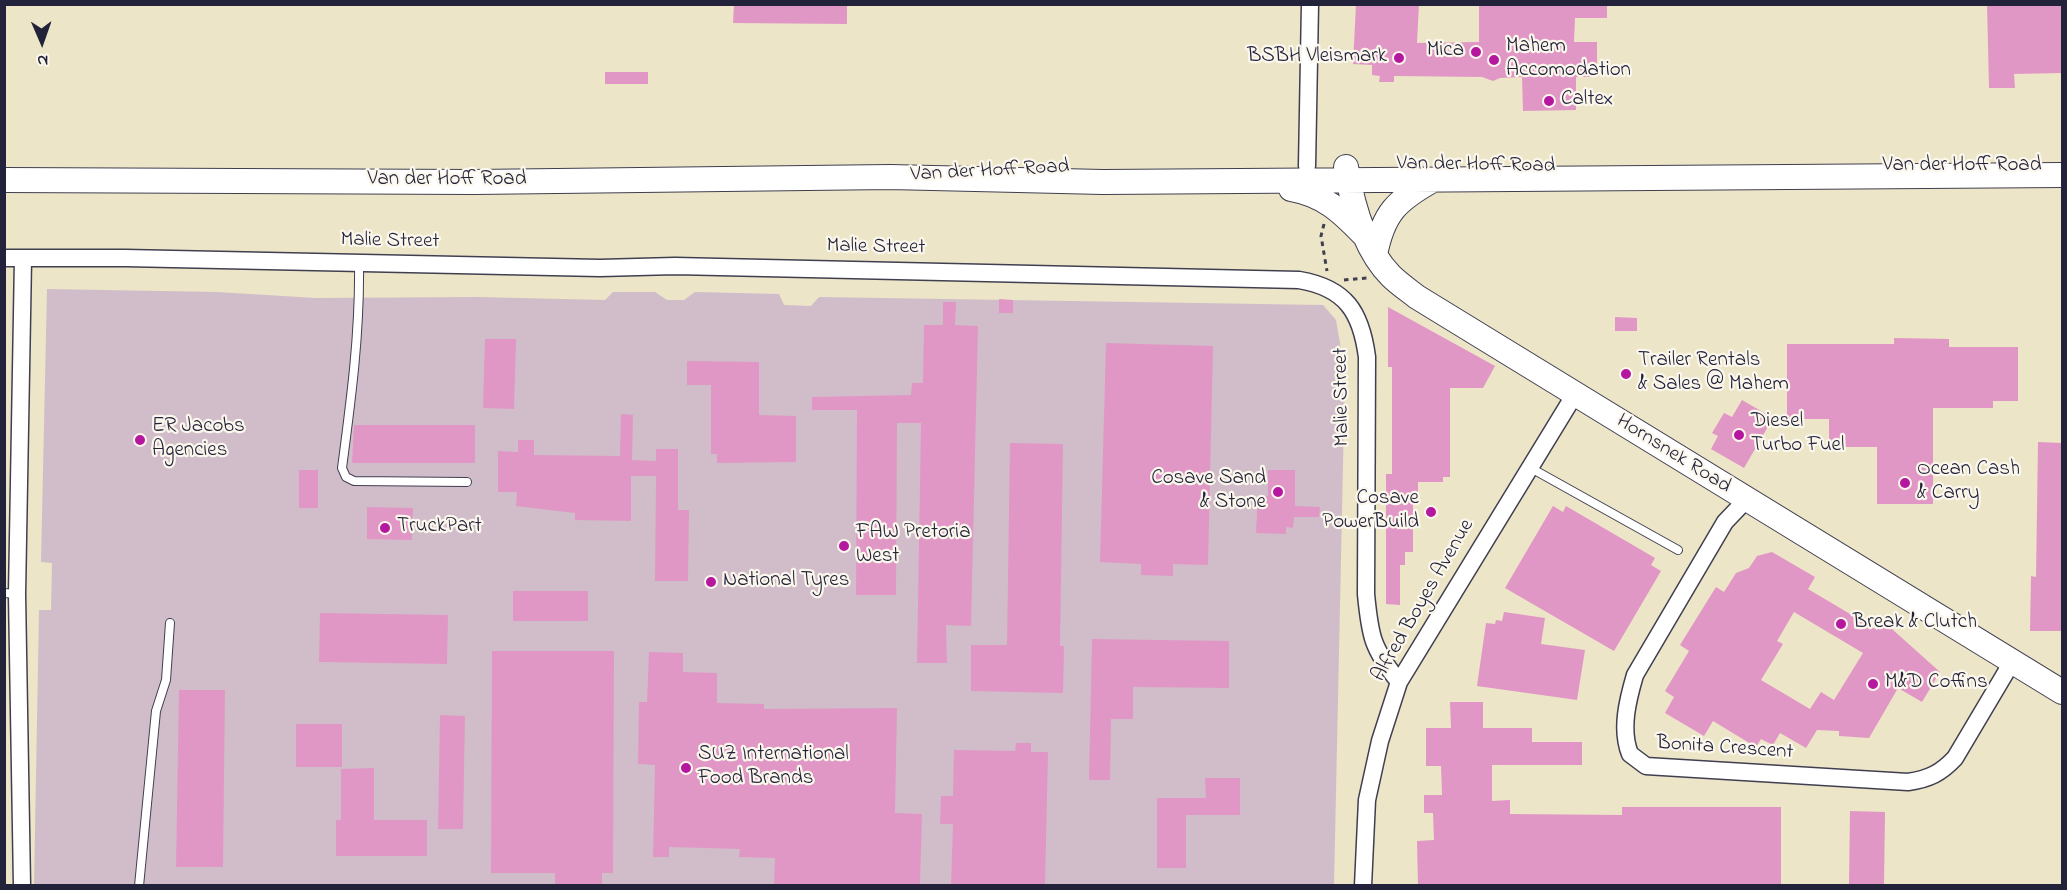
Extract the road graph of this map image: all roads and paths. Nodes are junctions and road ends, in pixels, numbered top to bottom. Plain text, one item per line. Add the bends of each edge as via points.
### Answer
1 (1310, 4) edge
2 (1307, 166) junction
3 (2062, 166) edge
4 (1347, 173) junction
5 (1493, 173) junction
6 (2062, 175) edge
7 (890, 177) junction
8 (1435, 178) junction
9 (4, 180) edge
10 (1229, 180) junction
11 (1331, 202) junction
12 (1370, 246) junction
13 (4, 258) edge
14 (23, 259) junction
15 (359, 264) junction
16 (1390, 275) junction
17 (1321, 282) junction
18 (1575, 394) junction
19 (1529, 466) junction
20 (467, 482) dead end
21 (1746, 500) junction
22 (1678, 550) dead end
23 (11, 594) edge
24 (170, 623) dead end
25 (2012, 662) junction
26 (1399, 682) junction
27 (2062, 692) edge
28 (22, 885) edge
29 (139, 885) edge
30 (1363, 885) edge

1 - 2 street
2 - 4 main road, Van der Hoff Road
2 - 7 main road, Van der Hoff Road via 1000,169
3 - 5 main road, Van der Hoff Road
4 - 5 main road, Van der Hoff Road
4 - 8 main road, Van der Hoff Road
4 - 10 main road, Van der Hoff Road
4 - 12 main road, Hornsnek Road
5 - 6 main road, Van der Hoff Road
5 - 8 main road, Van der Hoff Road
7 - 9 main road, Van der Hoff Road via 474,182
7 - 10 main road, Van der Hoff Road via 1080,182
8 - 12 main road via 1398,202
10 - 11 main road via 1312,193
11 - 12 main road
11 - 17 path via 1321,236
12 - 16 main road, Hornsnek Road
13 - 14 street, Malie Street
14 - 15 street, Malie Street
14 - 23 street
15 - 17 street, Malie Street via 805,268
15 - 20 lane via 355,373 342,468 346,477 354,481
16 - 17 path
16 - 18 main road, Hornsnek Road via 1417,297
17 - 26 street, Malie Street via 1342,299 1363,330 1366,594 1370,633 1377,653
18 - 19 street, Alfred Boyes Avenue
18 - 21 main road, Hornsnek Road
19 - 22 lane
19 - 26 street, Alfred Boyes Avenue
21 - 25 main road, Hornsnek Road
21 - 25 street, Bonita Crescent via 1725,522 1635,675 1625,733 1630,754 1646,766 1897,782 1927,779 1955,758
23 - 28 street
24 - 29 lane via 166,680 156,711
25 - 27 main road, Hornsnek Road
26 - 30 street, Alfred Boyes Avenue via 1367,800

